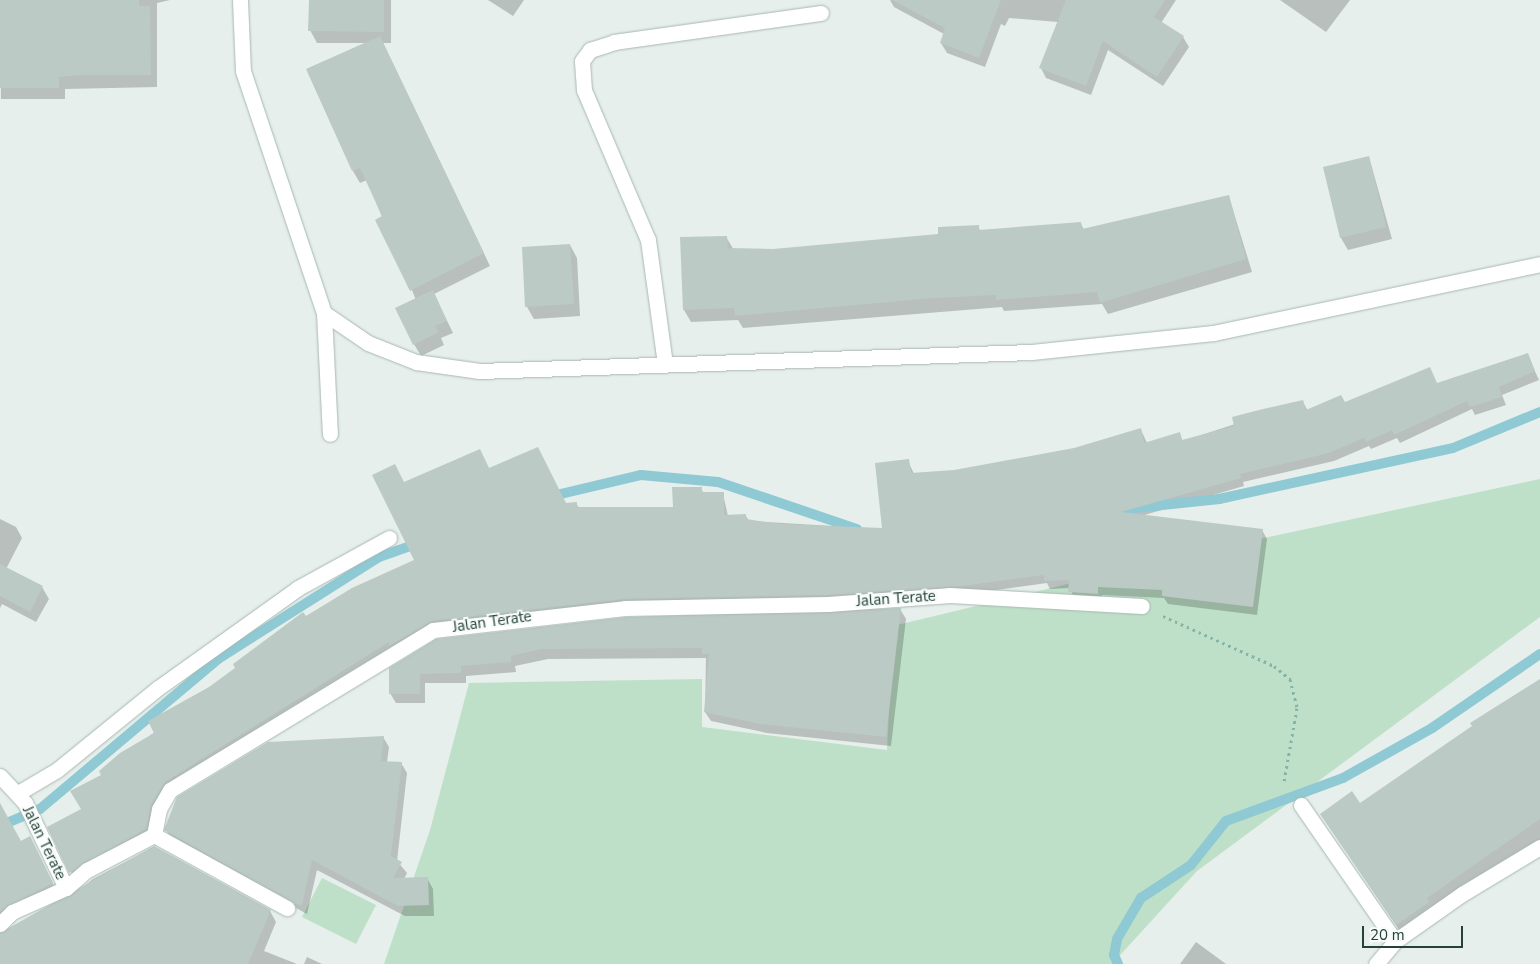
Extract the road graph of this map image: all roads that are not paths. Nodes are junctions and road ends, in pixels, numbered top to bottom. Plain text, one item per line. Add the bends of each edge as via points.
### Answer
1 (240, 0) edge
2 (822, 13) dead end
3 (1540, 264) edge
4 (324, 313) junction
5 (665, 364) junction
6 (330, 434) dead end
7 (389, 538) dead end
8 (1142, 606) road end
9 (0, 776) edge
10 (22, 798) junction
11 (1301, 805) dead end
12 (154, 835) junction
13 (1540, 847) edge
14 (66, 888) junction
15 (287, 908) dead end
16 (0, 924) edge
17 (1395, 942) junction
18 (1376, 964) edge

1 - 4 street via 243,71
2 - 5 street via 614,42 590,50 582,61 584,90 648,240
3 - 5 street via 1213,333 1121,346
4 - 5 street via 368,343 416,362 479,370
4 - 6 street
7 - 10 street via 298,588 158,688
8 - 12 street, Jalan Terate via 950,595 828,604 625,608 433,630 170,790 159,809
9 - 10 street, Jalan Terate
10 - 14 street, Jalan Terate
11 - 17 street
12 - 14 street, Jalan Terate via 87,870
12 - 15 street
13 - 17 street
14 - 16 street via 9,913
17 - 18 street

